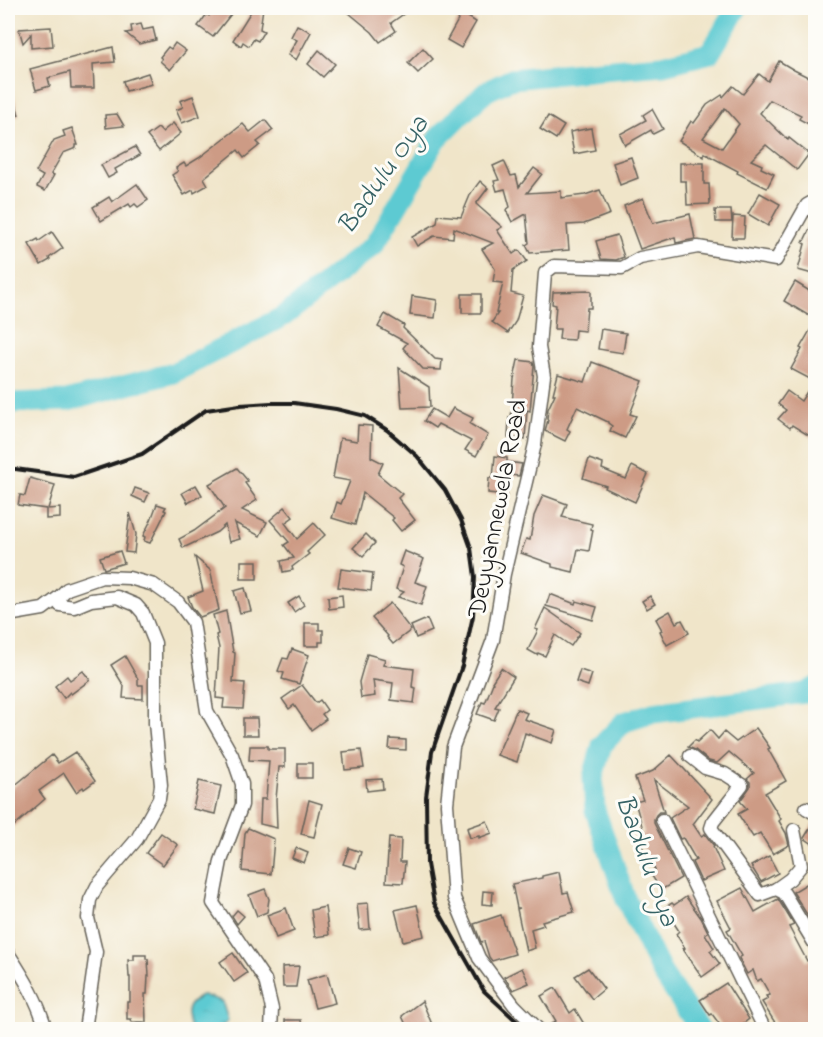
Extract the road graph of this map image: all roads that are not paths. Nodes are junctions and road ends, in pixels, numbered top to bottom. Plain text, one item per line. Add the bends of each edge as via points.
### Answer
1 (816, 200) edge
2 (59, 597) junction
3 (8, 615) edge
4 (690, 756) dead end
5 (662, 820) dead end
6 (794, 830) dead end
7 (776, 889) junction
8 (816, 946) edge
9 (8, 953) edge
10 (46, 1029) edge
11 (85, 1029) edge
12 (271, 1029) edge
13 (539, 1029) edge
14 (765, 1029) edge

1 - 13 street, Deyyannewela Road via 807,205 776,260 698,247 640,258 622,268 554,266 545,273 539,347 544,376 535,444 504,574 493,640 453,747 447,804 454,898 479,958 514,1005
2 - 3 street via 43,609
2 - 11 street via 60,605 74,607 117,597 136,605 155,643 154,723 159,799 137,839 90,900 88,918 96,952
2 - 12 street via 68,589 102,577 129,578 154,585 178,602 193,622 207,711 232,755 242,784 242,805 221,861 213,903 265,980 272,1008
4 - 7 street via 705,768 742,785 711,828 760,895
5 - 14 street
6 - 7 street via 801,866
7 - 8 street via 784,893
9 - 10 street via 22,974

